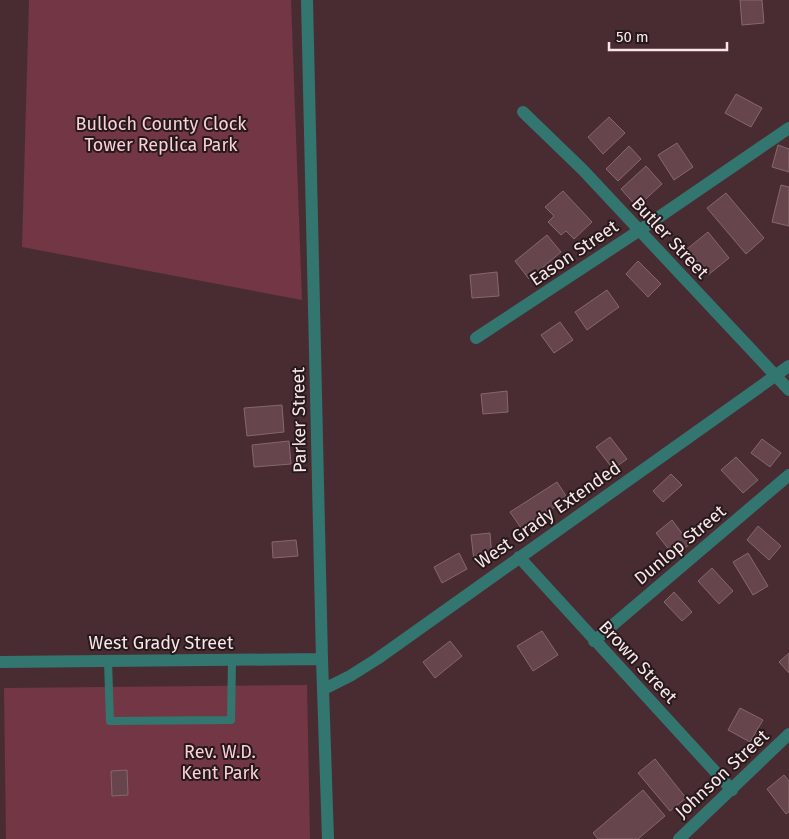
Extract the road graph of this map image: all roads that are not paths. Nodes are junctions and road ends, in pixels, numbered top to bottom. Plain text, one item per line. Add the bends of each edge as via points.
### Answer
1 (307, 0) edge
2 (523, 112) dead end
3 (789, 128) edge
4 (640, 230) junction
5 (476, 338) dead end
6 (789, 366) edge
7 (776, 375) junction
8 (789, 390) edge
9 (789, 476) edge
10 (519, 558) junction
11 (594, 641) junction
12 (322, 659) junction
13 (108, 661) junction
14 (232, 661) junction
15 (0, 662) edge
16 (324, 689) junction
17 (789, 734) edge
18 (732, 790) junction
19 (328, 839) edge
20 (679, 839) edge

1 - 12 street, Parker Street
2 - 4 street, Butler Street
3 - 4 street, Eason Street
4 - 5 street, Eason Street
4 - 7 street, Butler Street
6 - 7 street, West Grady Extended
7 - 8 street, Butler Street
7 - 10 street, West Grady Extended
9 - 11 street, Dunlop Street
10 - 11 street, Brown Street
10 - 16 street, West Grady Extended via 377,659
11 - 18 street, Brown Street
12 - 14 street, West Grady Street
12 - 16 street, Parker Street
13 - 14 street, West Grady Street
13 - 14 lane via 110,721 231,720
13 - 15 street, West Grady Street
16 - 19 street, Parker Street
17 - 18 street, Johnson Street
18 - 20 street, Johnson Street

